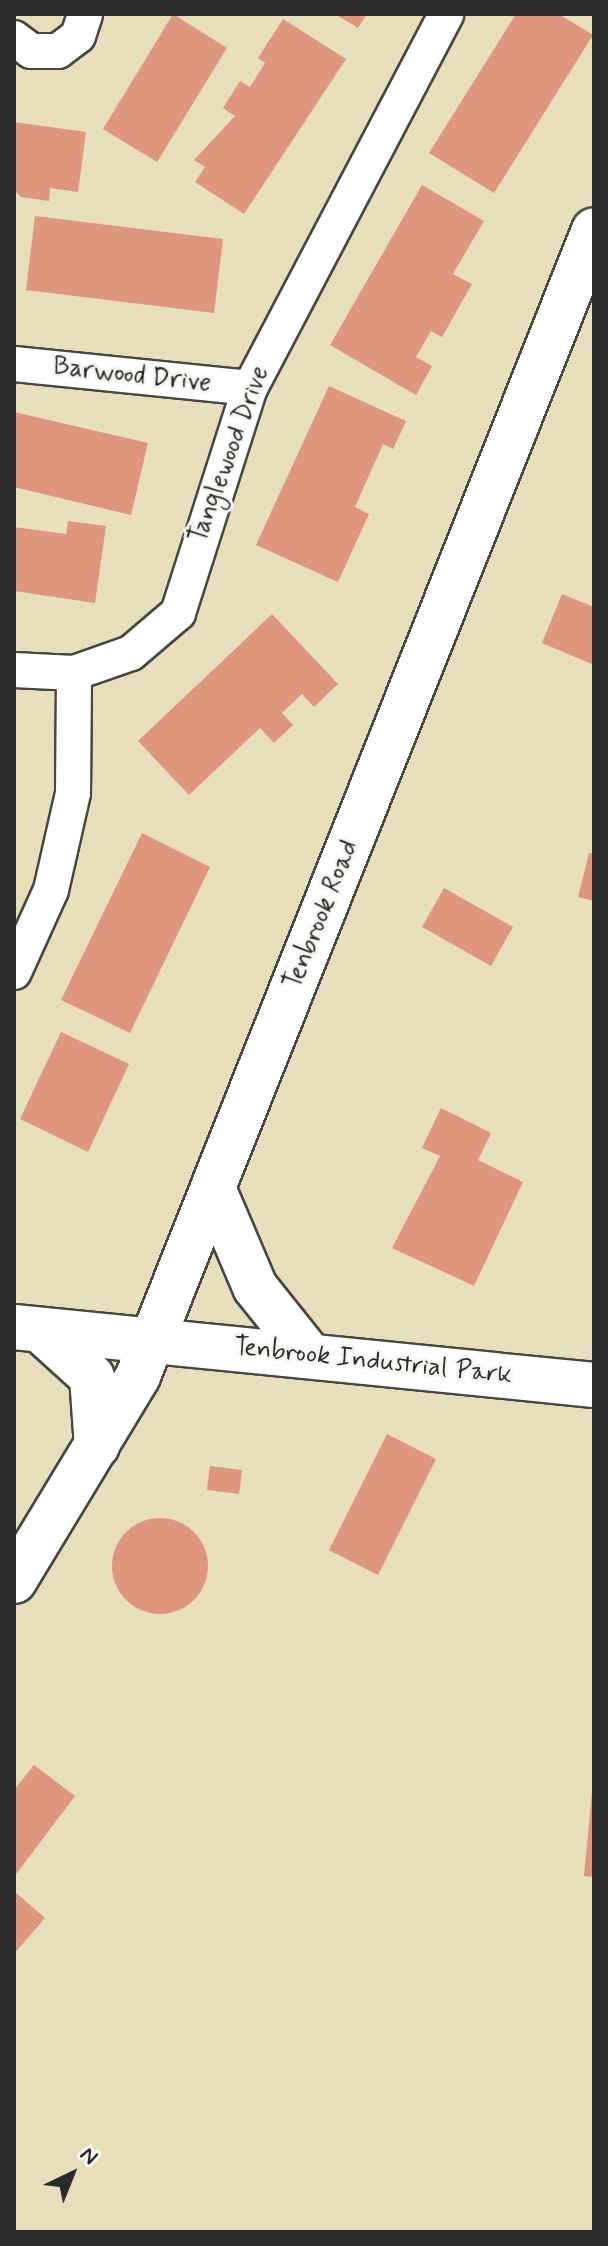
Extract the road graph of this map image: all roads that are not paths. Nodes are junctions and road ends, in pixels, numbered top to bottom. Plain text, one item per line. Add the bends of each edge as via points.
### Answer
1 (85, 14) edge
2 (446, 14) edge
3 (14, 38) edge
4 (594, 230) edge
5 (14, 364) edge
6 (250, 388) junction
7 (14, 670) edge
8 (74, 673) junction
9 (14, 972) edge
10 (213, 1188) junction
11 (27, 1328) edge
12 (153, 1339) junction
13 (310, 1356) junction
14 (594, 1385) edge
15 (97, 1446) junction
16 (14, 1581) edge

1 - 3 street via 78,36 58,51 31,51
2 - 6 street, Tanglewood Drive
4 - 10 street, Tenbrook Road
5 - 6 street, Barwood Drive
6 - 8 street, Tanglewood Drive via 178,613 131,653
7 - 8 street, Tanglewood Drive
8 - 9 street via 73,793 51,890
10 - 12 street, Tenbrook Road
10 - 13 street via 255,1287
11 - 12 street, Tenbrook Industrial Park
11 - 15 street via 92,1377
12 - 13 street, Tenbrook Industrial Park
12 - 15 street, Tenbrook Road
13 - 14 street, Tenbrook Industrial Park
15 - 16 street, Tenbrook Road

